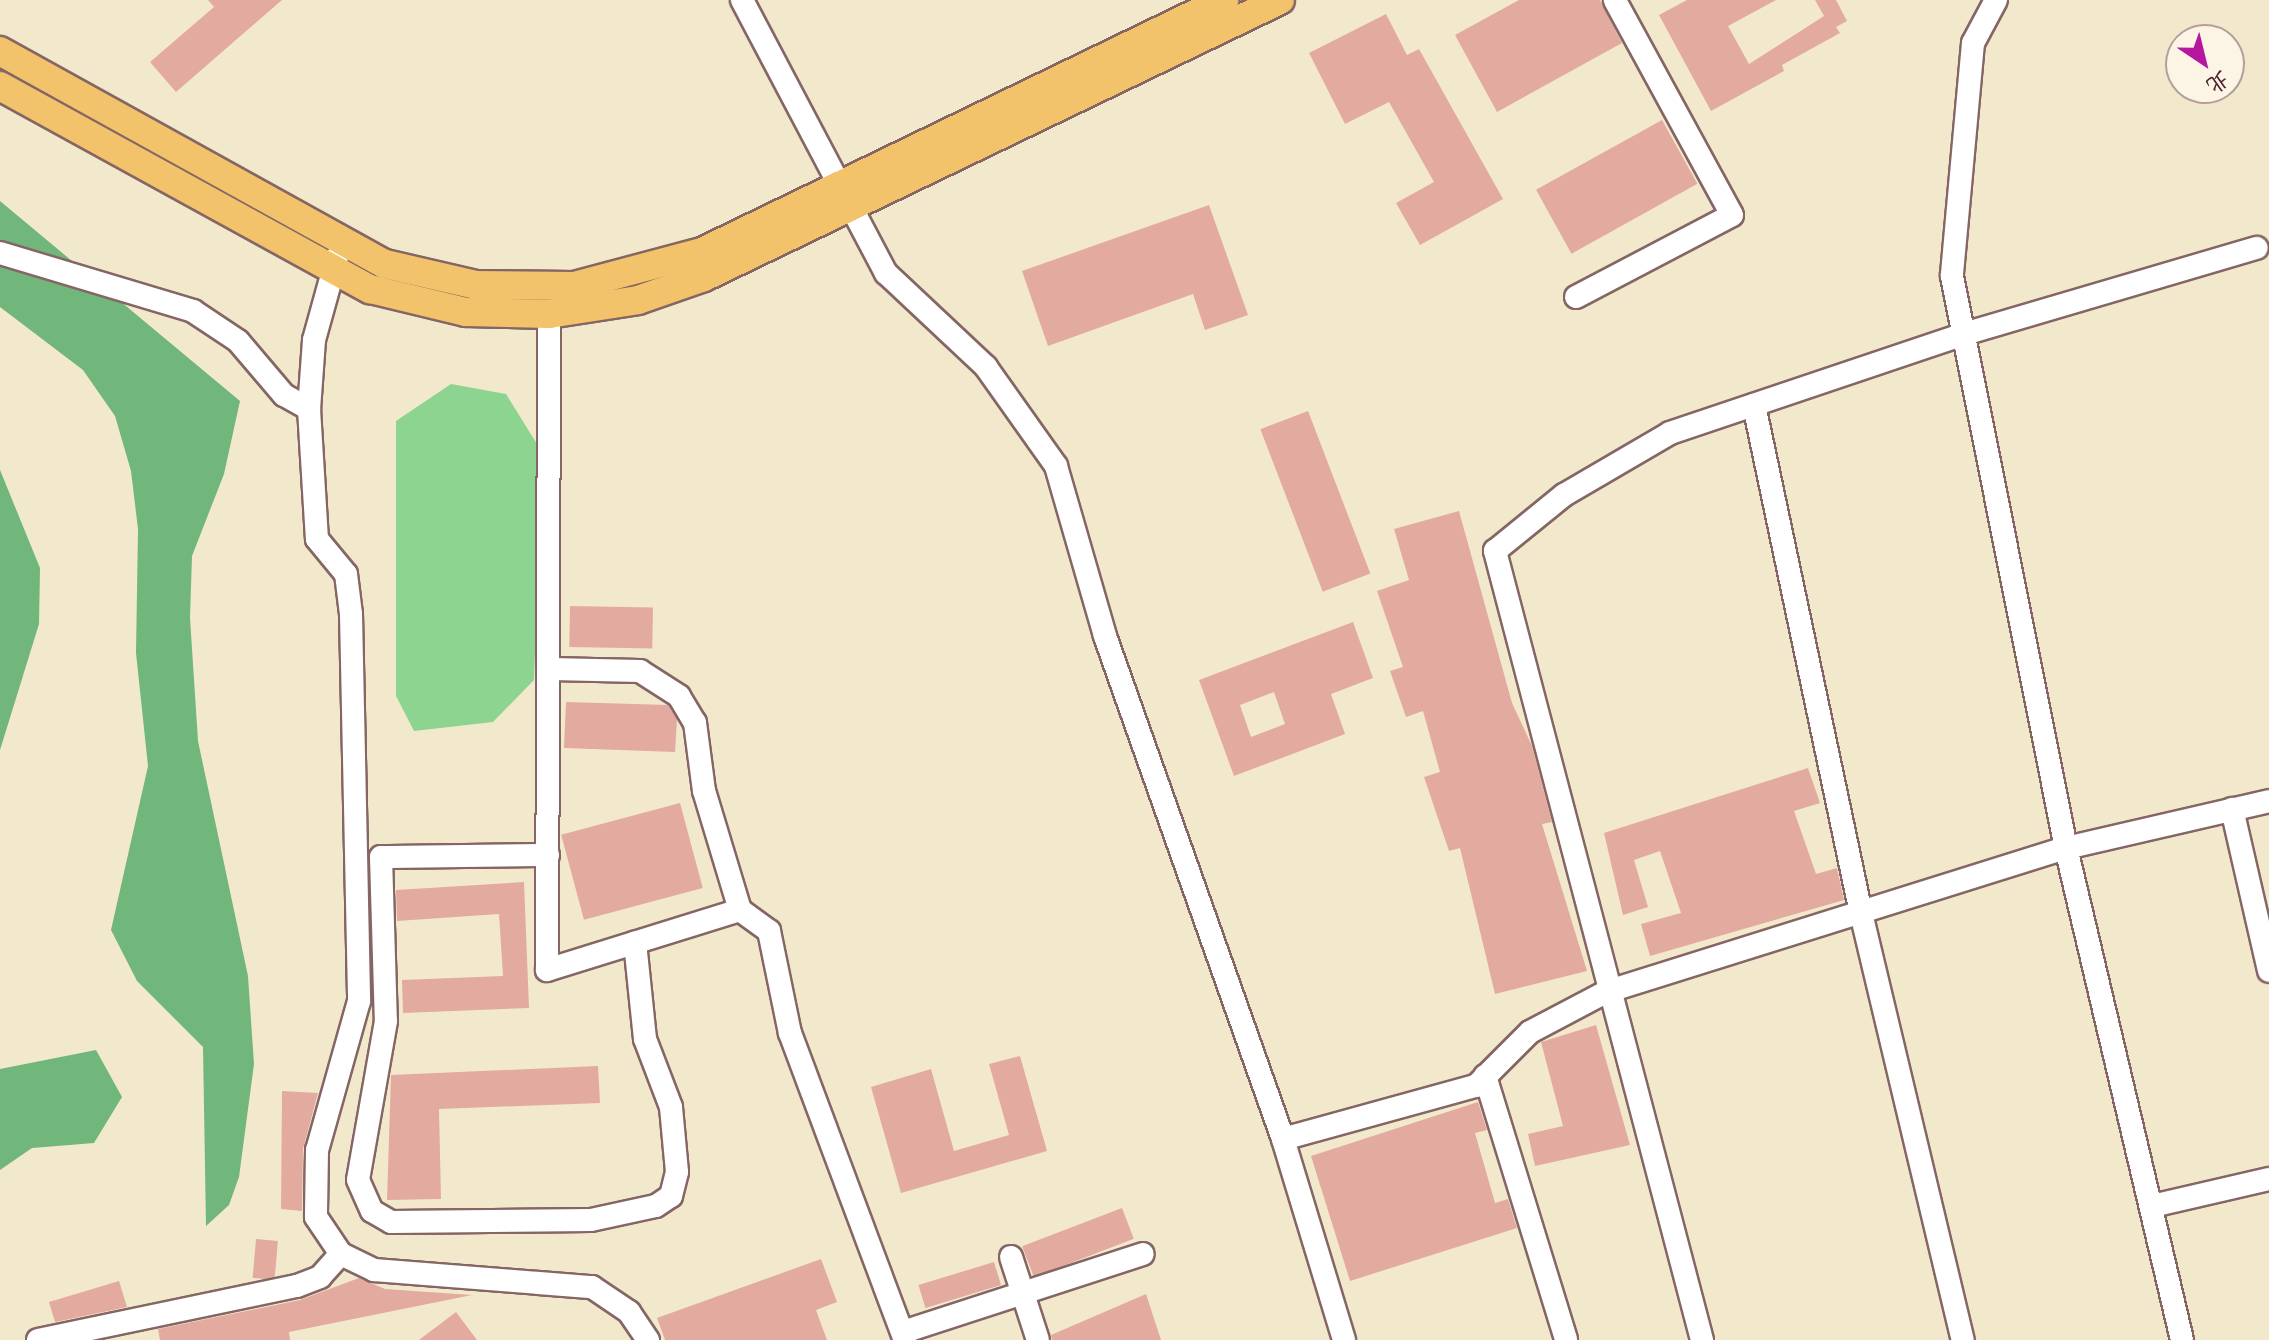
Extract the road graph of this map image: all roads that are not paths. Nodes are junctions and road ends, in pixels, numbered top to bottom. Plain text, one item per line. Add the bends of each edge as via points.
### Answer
1 (742, 0) edge
2 (1224, 0) edge
3 (1280, 0) edge
4 (1615, 0) edge
5 (1996, 0) edge
6 (0, 51) edge
7 (0, 86) edge
8 (845, 195) junction
9 (340, 244) junction
10 (2257, 248) dead end
11 (0, 253) edge
12 (333, 273) junction
13 (1576, 297) dead end
14 (549, 314) junction
15 (1964, 334) junction
16 (1754, 405) junction
17 (309, 409) junction
18 (551, 669) junction
19 (2269, 801) edge
20 (2232, 809) junction
21 (2066, 848) junction
22 (548, 855) junction
23 (740, 910) junction
24 (1861, 913) junction
25 (635, 943) junction
26 (2269, 971) edge
27 (1606, 992) junction
28 (1485, 1076) junction
29 (1283, 1139) junction
30 (2269, 1179) edge
31 (2152, 1206) junction
32 (341, 1254) junction
33 (1143, 1254) dead end
34 (1011, 1257) dead end
35 (1023, 1295) junction
36 (904, 1336) edge
37 (38, 1340) edge
38 (648, 1340) edge
39 (1038, 1340) edge
40 (1344, 1340) edge
41 (1566, 1340) edge
42 (1702, 1340) edge
43 (1963, 1340) edge
44 (2182, 1340) edge

1 - 8 street
2 - 8 main road
3 - 8 main road
4 - 13 street via 1732,215
5 - 15 street via 1973,43 1952,276
6 - 9 main road
7 - 12 main road
8 - 9 main road via 671,264 574,286 443,280
8 - 14 main road via 671,290
8 - 29 street via 886,273 986,367 1056,466 1105,636
9 - 12 street
10 - 15 street
11 - 17 street via 193,311 238,341 284,395
12 - 14 main road via 431,306
12 - 17 street via 314,340
14 - 18 street
15 - 16 street
15 - 21 street
16 - 24 street
16 - 27 street via 1633,451 1564,495 1495,551
17 - 32 street via 317,539 346,574 351,614 359,1001 317,1150 314,1207
18 - 22 street
18 - 23 street via 640,671 679,696 695,723 704,791
19 - 20 street
20 - 21 street
20 - 26 street
21 - 24 street
21 - 31 street
22 - 25 street via 547,970
22 - 25 street via 381,857 386,1021 358,1180 372,1211 391,1222 591,1220 656,1206 671,1196 677,1172 671,1107 645,1039
23 - 25 street
23 - 36 street via 769,931 790,1033
24 - 27 street
24 - 43 street
27 - 28 street via 1530,1032
27 - 42 street
28 - 29 street via 1476,1086
28 - 41 street
29 - 40 street
30 - 31 street
31 - 44 street
32 - 37 street via 320,1277 297,1286
32 - 38 street via 374,1270 577,1282 618,1302
33 - 35 street
34 - 35 street
35 - 36 street
35 - 39 street

